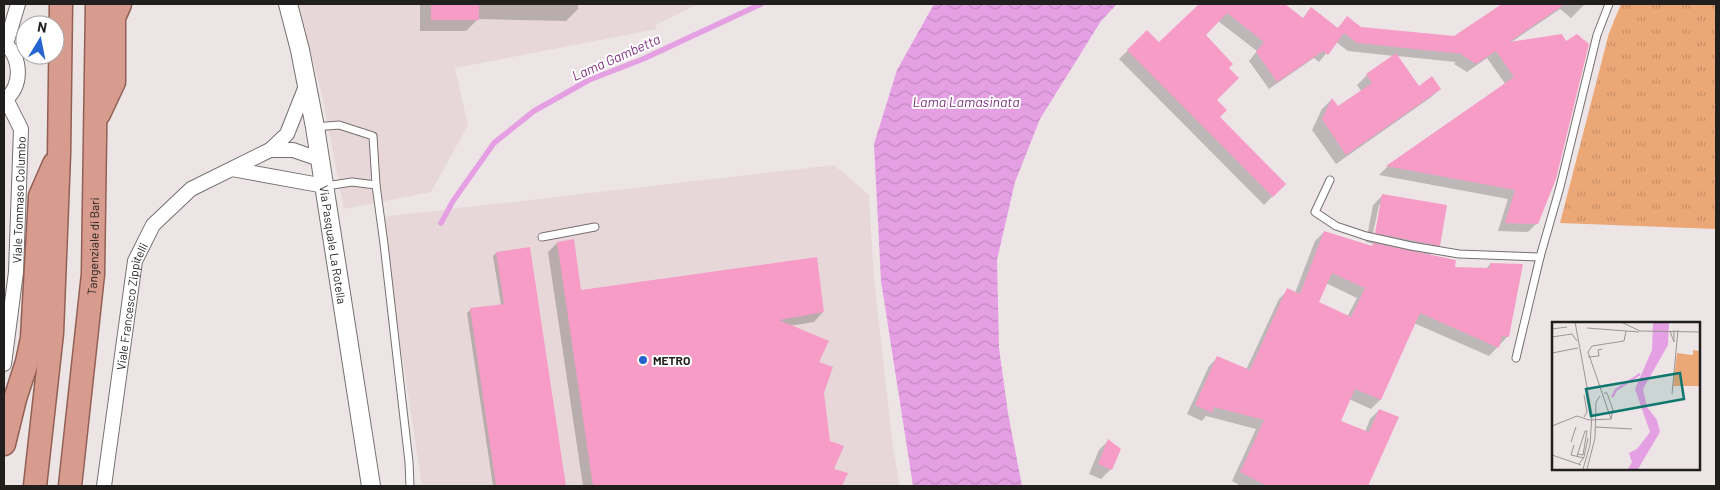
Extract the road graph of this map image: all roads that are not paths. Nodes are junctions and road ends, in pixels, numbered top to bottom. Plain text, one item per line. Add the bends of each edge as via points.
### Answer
1 (18, 4) edge
2 (61, 4) edge
3 (97, 4) edge
4 (120, 4) edge
5 (288, 4) edge
6 (1609, 4) edge
7 (5, 43) edge
8 (306, 86) junction
9 (5, 100) edge
10 (96, 122) junction
11 (315, 127) junction
12 (270, 150) junction
13 (59, 154) junction
14 (320, 158) junction
15 (232, 169) junction
16 (1330, 180) dead end
17 (376, 185) junction
18 (325, 186) junction
19 (595, 227) dead end
20 (542, 237) dead end
21 (1540, 258) junction
22 (1516, 358) dead end
23 (4, 364) edge
24 (4, 444) edge
25 (35, 486) edge
26 (70, 486) edge
27 (104, 486) edge
28 (370, 486) edge
29 (410, 486) edge

1 - 7 street
2 - 13 highway
3 - 10 highway, Tangenziale di Bari
4 - 10 highway via 114,18 114,82
5 - 8 street, Via Pasquale La Rotella
6 - 21 lane via 1597,35
7 - 9 street via 18,65 18,77
8 - 11 street, Via Pasquale La Rotella
8 - 12 street via 287,134
9 - 23 street, Viale Tommaso Columbo via 21,129 16,272
10 - 26 highway, Tangenziale di Bari via 93,274
11 - 14 street, Via Pasquale La Rotella
11 - 17 lane via 339,125 373,136
12 - 14 street via 294,150
12 - 15 street, Viale Francesco Zippitelli
13 - 24 highway via 40,196 32,338
13 - 25 highway via 52,333
14 - 18 street, Via Pasquale La Rotella
15 - 18 street
15 - 27 street, Viale Francesco Zippitelli via 191,189 153,225 135,261
16 - 21 lane via 1315,212 1336,226 1366,236 1459,254
17 - 18 lane via 352,182
17 - 29 lane
18 - 28 street, Via Pasquale La Rotella
19 - 20 lane
21 - 22 lane

